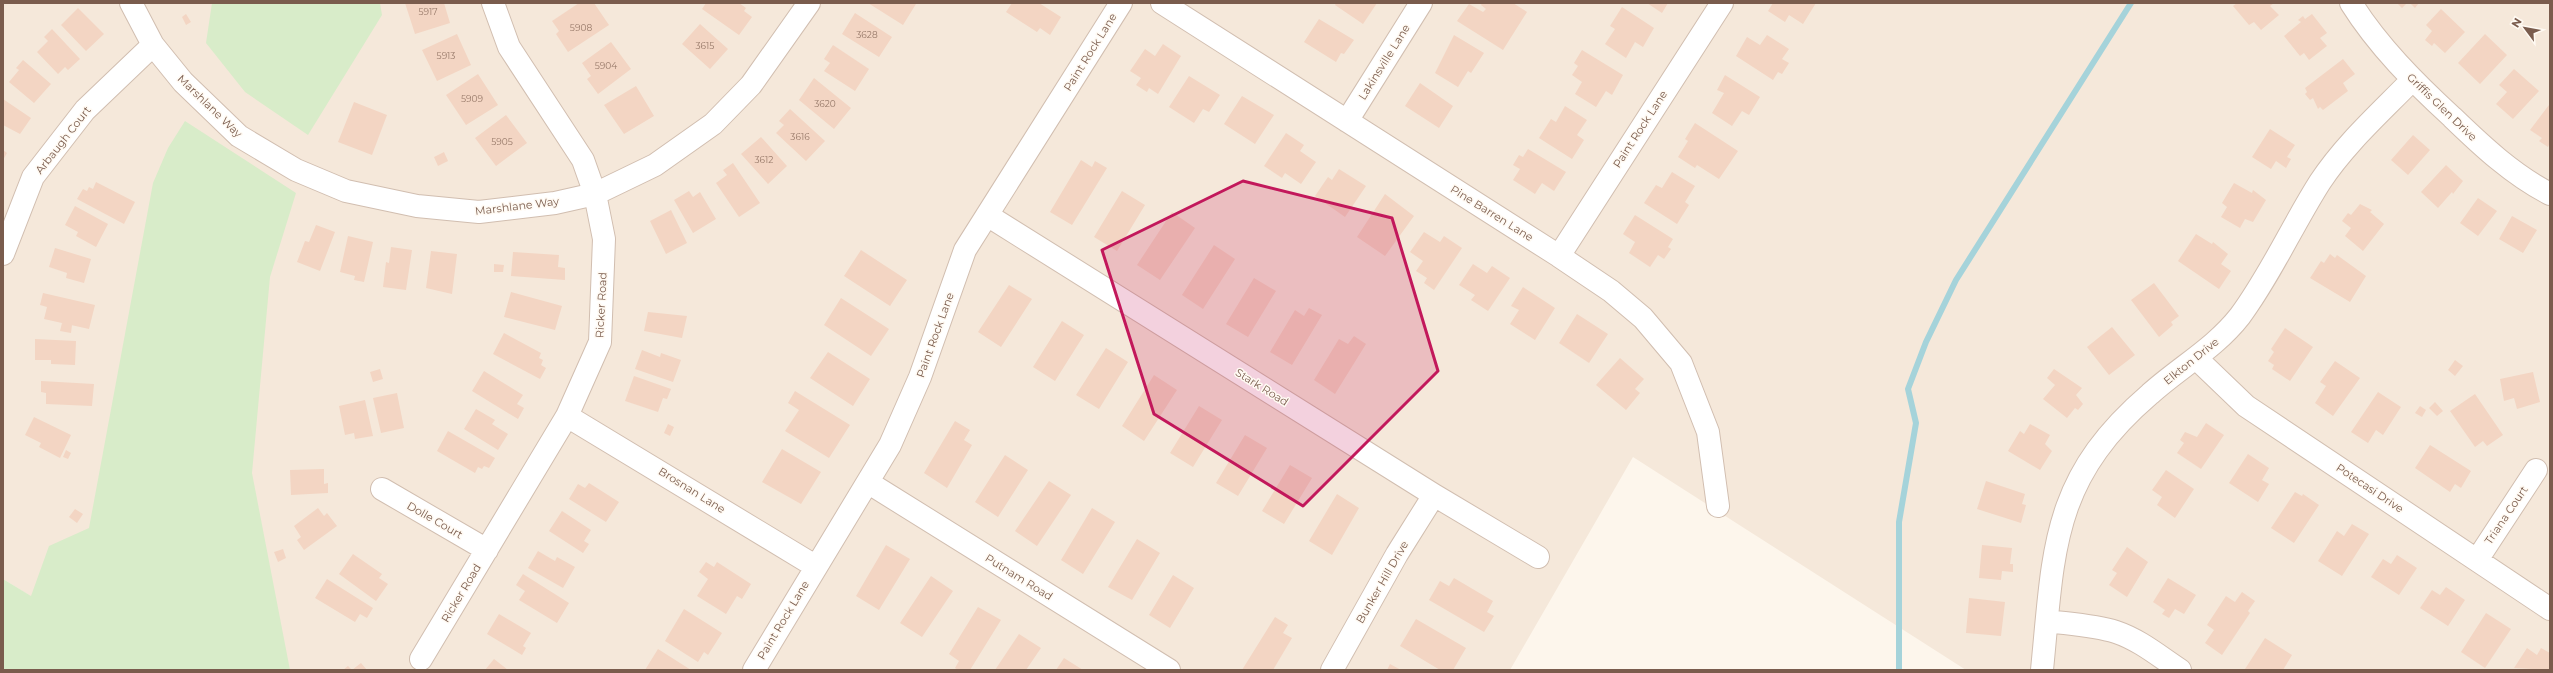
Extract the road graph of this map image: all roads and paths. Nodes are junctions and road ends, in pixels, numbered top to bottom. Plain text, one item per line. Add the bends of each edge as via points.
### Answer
1 (132, 3) edge
2 (493, 3) edge
3 (809, 3) edge
4 (1121, 3) edge
5 (1162, 3) edge
6 (1421, 3) edge
7 (1722, 3) edge
8 (2351, 3) edge
9 (153, 45) junction
10 (2412, 80) junction
11 (1347, 120) junction
12 (595, 194) junction
13 (2550, 194) edge
14 (987, 215) junction
15 (3, 254) edge
16 (1559, 256) junction
17 (2197, 359) junction
18 (567, 416) junction
19 (2536, 470) dead end
20 (869, 483) junction
21 (382, 489) dead end
22 (1434, 495) junction
23 (1718, 506) dead end
24 (487, 550) junction
25 (1538, 557) dead end
26 (2477, 560) junction
27 (815, 566) junction
28 (2550, 609) edge
29 (2047, 621) junction
30 (421, 659) dead end
31 (754, 670) edge
32 (1169, 670) edge
33 (1332, 670) edge
34 (2042, 670) edge
35 (2180, 670) edge

1 - 9 street, Marshlane Way
2 - 12 street, Ricker Road via 509,47 583,160
3 - 12 street, Marshlane Way via 751,85 713,124 654,165
4 - 14 street, Paint Rock Lane
5 - 11 street, Pine Barren Lane
6 - 11 street, Lakinsville Lane
7 - 16 street, Paint Rock Lane
8 - 10 street, Griffis Glen Drive via 2364,24
9 - 12 street, Marshlane Way via 183,82 239,136 296,170 346,191 418,206 479,212 555,203
9 - 15 street, Arbaugh Court via 84,110 33,177
10 - 13 street, Griffis Glen Drive via 2476,140 2527,182
10 - 17 street, Elkton Drive via 2344,149 2320,182 2257,293 2238,318
11 - 16 street, Pine Barren Lane
12 - 18 street, Ricker Road via 604,239 600,342
14 - 20 street, Paint Rock Lane via 965,250 920,377 890,445
14 - 22 street, Stark Road
16 - 23 street, Pine Barren Lane via 1610,291 1643,318 1681,363 1708,432
17 - 26 street, Potecasi Drive via 2246,406
17 - 29 street, Elkton Drive via 2151,392 2101,443 2082,470 2057,534
18 - 24 street, Ricker Road
18 - 27 street, Brosnan Lane
19 - 26 street, Triana Court
20 - 27 street, Paint Rock Lane
20 - 32 street, Putnam Road
21 - 24 street, Dolle Court
22 - 25 street, Stark Road
22 - 33 street, Bunker Hill Drive via 1397,554
24 - 30 street, Ricker Road
26 - 28 street, Potecasi Drive
27 - 31 street, Paint Rock Lane
29 - 34 street, Elkton Drive
29 - 35 street via 2097,627 2117,633 2136,641

